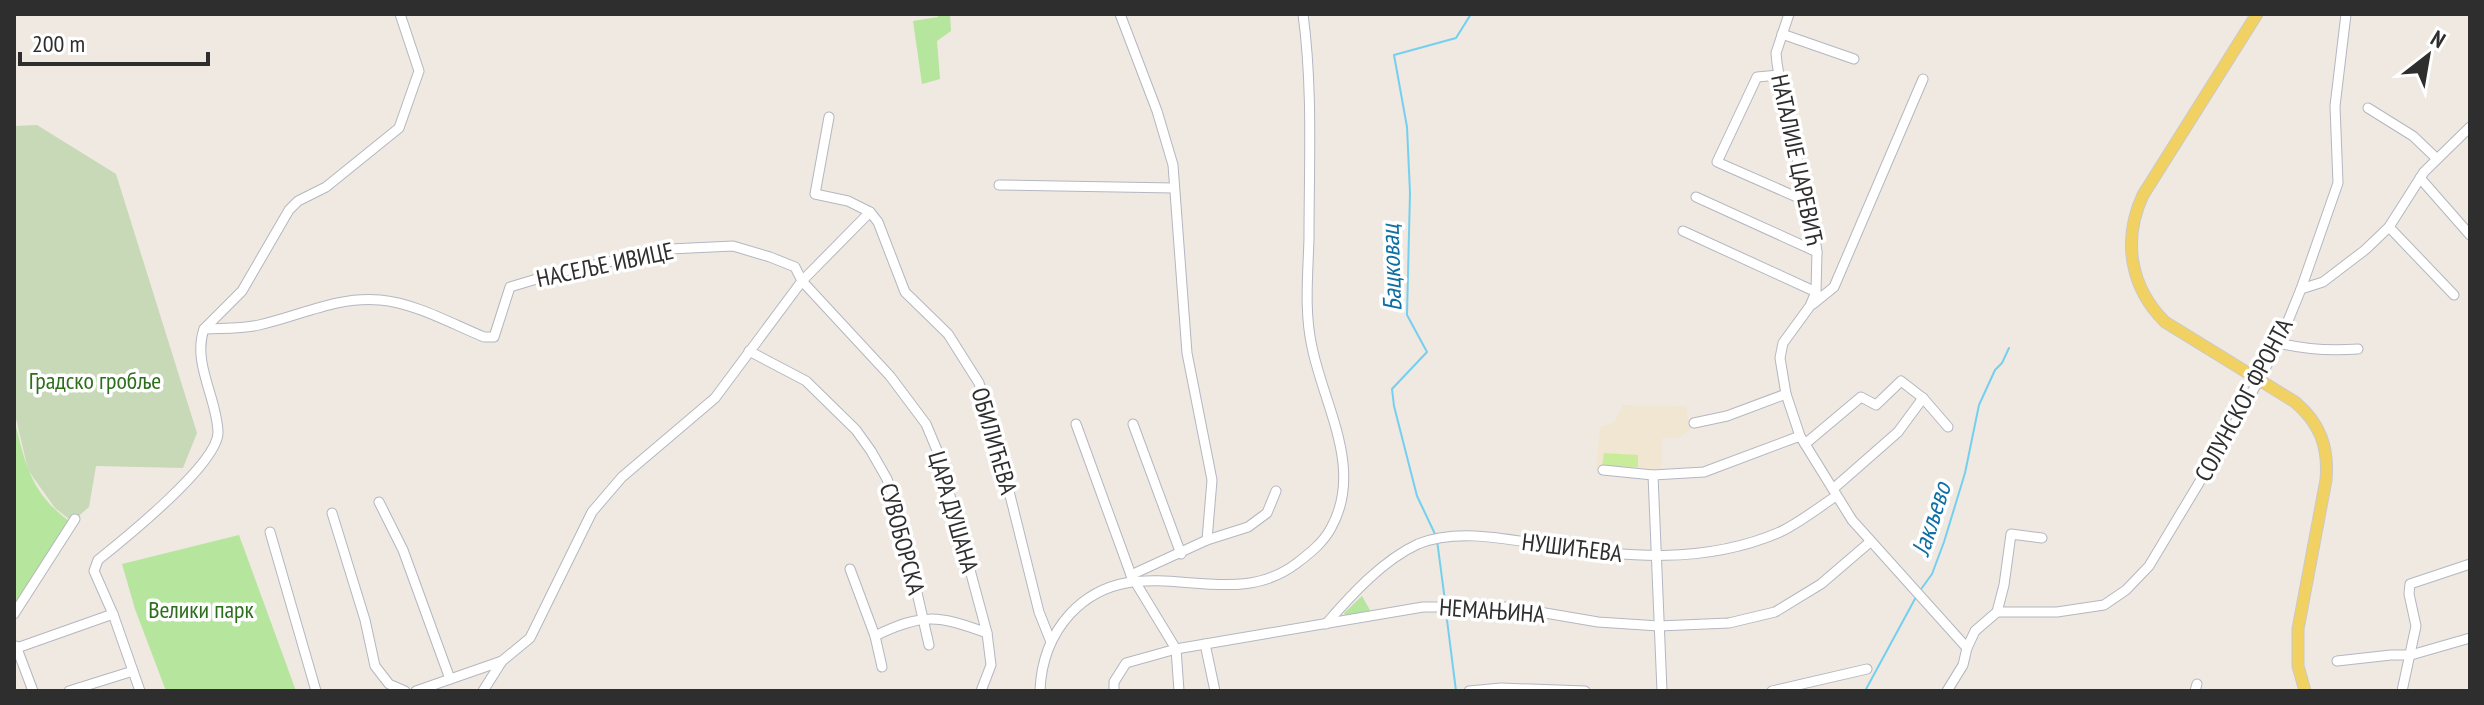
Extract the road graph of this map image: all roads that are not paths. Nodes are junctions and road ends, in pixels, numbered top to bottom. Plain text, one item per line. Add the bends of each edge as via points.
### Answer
1 (400, 14) edge
2 (1120, 14) edge
3 (1303, 14) edge
4 (1789, 14) edge
5 (2257, 14) edge
6 (2346, 14) edge
7 (1782, 34) junction
8 (1854, 59) dead end
9 (1779, 75) junction
10 (1923, 79) dead end
11 (2368, 108) dead end
12 (829, 117) dead end
13 (2470, 127) edge
14 (2436, 158) junction
15 (2420, 178) junction
16 (999, 185) dead end
17 (1174, 188) junction
18 (1696, 197) dead end
19 (1808, 202) junction
20 (870, 212) junction
21 (2389, 227) junction
22 (1683, 231) dead end
23 (2470, 235) edge
24 (1817, 252) junction
25 (802, 281) junction
26 (2301, 289) junction
27 (1816, 292) junction
28 (2454, 295) dead end
29 (1810, 306) junction
30 (204, 329) junction
31 (2279, 343) junction
32 (2358, 349) dead end
33 (749, 351) junction
34 (2259, 381) junction
35 (1786, 394) junction
36 (1923, 398) junction
37 (1694, 423) dead end
38 (1076, 424) dead end
39 (1133, 424) dead end
40 (1948, 427) dead end
41 (1803, 440) junction
42 (1603, 470) dead end
43 (1653, 475) junction
44 (1276, 491) dead end
45 (1835, 493) junction
46 (379, 502) dead end
47 (332, 513) dead end
48 (75, 519) dead end
49 (270, 532) dead end
50 (2042, 538) dead end
51 (1207, 540) junction
52 (1870, 542) junction
53 (1181, 554) junction
54 (1658, 557) junction
55 (2470, 564) edge
56 (850, 569) dead end
57 (1132, 577) junction
58 (1997, 612) junction
59 (14, 614) edge
60 (113, 614) junction
61 (923, 618) junction
62 (1326, 624) junction
63 (1659, 626) junction
64 (987, 633) junction
65 (875, 636) junction
66 (2470, 638) edge
67 (1051, 642) junction
68 (1205, 644) junction
69 (929, 645) dead end
70 (15, 647) edge
71 (1967, 648) junction
72 (1176, 649) junction
73 (2411, 655) junction
74 (502, 661) junction
75 (2337, 661) dead end
76 (882, 667) dead end
77 (1867, 669) dead end
78 (133, 671) junction
79 (450, 679) junction
80 (33, 691) edge
81 (69, 691) edge
82 (140, 691) edge
83 (316, 691) edge
84 (405, 691) edge
85 (416, 691) edge
86 (483, 691) edge
87 (981, 691) edge
88 (1040, 691) edge
89 (1114, 691) edge
90 (1179, 691) edge
91 (1215, 691) edge
92 (1469, 691) edge
93 (1585, 691) edge
94 (1662, 691) edge
95 (1772, 691) edge
96 (1947, 691) edge
97 (2305, 691) edge
98 (2402, 691) edge

1 - 30 street via 419,71 399,128 289,210 242,291
2 - 17 street via 1168,143
3 - 57 street via 1310,80 1309,332 1344,461 1339,509 1322,542 1272,579 1229,586
4 - 7 street, НАТАЛИЈЕ ЦАРЕВИЋ
5 - 34 main road via 2148,186 2135,216 2131,246 2136,278 2158,315
6 - 26 street, СОЛУНСКОГ ФРОНТА via 2335,106 2338,183
7 - 8 street
7 - 9 street, НАТАЛИЈЕ ЦАРЕВИЋ via 1776,53
9 - 19 street, НАТАЛИЈЕ ЦАРЕВИЋ
9 - 19 street via 1757,77 1717,162
10 - 29 street via 1834,287
11 - 14 street via 2413,136
12 - 20 street via 815,194
13 - 14 street
14 - 15 street
15 - 21 street
15 - 23 street
16 - 17 street
17 - 51 street via 1187,353 1212,480
18 - 24 street
19 - 24 street, НАТАЛИЈЕ ЦАРЕВИЋ
20 - 25 street
20 - 67 street, ОБИЛИЋЕВА via 905,292 948,334 979,383
21 - 26 street via 2323,282
21 - 28 street
22 - 27 street
24 - 27 street, НАТАЛИЈЕ ЦАРЕВИЋ
25 - 30 street, НАСЕЉЕ ИВИЦЕ via 795,267 733,246 670,249 510,287 494,337 380,300 315,307 258,326
25 - 33 street
25 - 64 street, ЦАРА ДУШАНА via 890,376 926,424 946,477
26 - 31 street, СОЛУНСКОГ ФРОНТА
27 - 29 street, НАТАЛИЈЕ ЦАРЕВИЋ
29 - 35 street, НАТАЛИЈЕ ЦАРЕВИЋ via 1783,343
30 - 60 street via 203,365 219,434 213,449 157,512 98,560 94,571
31 - 32 street via 2327,351
31 - 34 street, СОЛУНСКОГ ФРОНТА
33 - 61 street, СУВОБОРСКА via 806,381 871,451 898,510
33 - 74 street via 715,398 622,477 592,512 530,638
34 - 58 street, СОЛУНСКОГ ФРОНТА via 2149,566 2126,590 2104,605
34 - 97 main road via 2311,417 2327,457 2297,637
35 - 37 street
35 - 41 street, НАТАЛИЈЕ ЦАРЕВИЋ
36 - 40 street
36 - 41 street via 1901,381 1876,405 1861,397
36 - 45 street, НУШИЋЕВА via 1898,432
38 - 57 street
39 - 53 street
41 - 43 street via 1704,472
41 - 45 street, НАТАЛИЈЕ ЦАРЕВИЋ
42 - 43 street
43 - 54 street
44 - 51 street via 1267,513 1248,527
45 - 52 street, НАТАЛИЈЕ ЦАРЕВИЋ
45 - 54 street, НУШИЋЕВА via 1781,531 1722,552
46 - 79 street via 403,550
47 - 84 street via 375,666 389,684
48 - 59 street
49 - 83 street
50 - 58 street via 2011,534
51 - 53 street
52 - 63 street, НЕМАЊИНА via 1821,584 1775,612 1729,623
52 - 71 street, НАТАЛИЈЕ ЦАРЕВИЋ
53 - 57 street
54 - 62 street, НУШИЋЕВА via 1499,540 1437,539 1418,544 1395,560
54 - 63 street
55 - 73 street via 2413,581 2409,594 2416,626
56 - 65 street
57 - 67 street via 1078,605
57 - 72 street
58 - 71 street via 1975,631
60 - 70 street
60 - 78 street
61 - 64 street
61 - 65 street
61 - 69 street, СУВОБОРСКА
62 - 63 street, НЕМАЊИНА via 1423,607 1510,607
62 - 68 street, НЕМАЊИНА
63 - 94 street
64 - 87 street, ЦАРА ДУШАНА via 991,665
65 - 76 street
66 - 73 street
67 - 88 street
68 - 72 street, НЕМАЊИНА
68 - 91 street
70 - 80 street
71 - 96 street
72 - 89 street, НЕМАЊИНА via 1126,663
72 - 90 street
73 - 75 street
73 - 98 street
74 - 79 street
74 - 86 street
77 - 95 street
78 - 81 street
78 - 82 street
79 - 85 street
92 - 93 street

